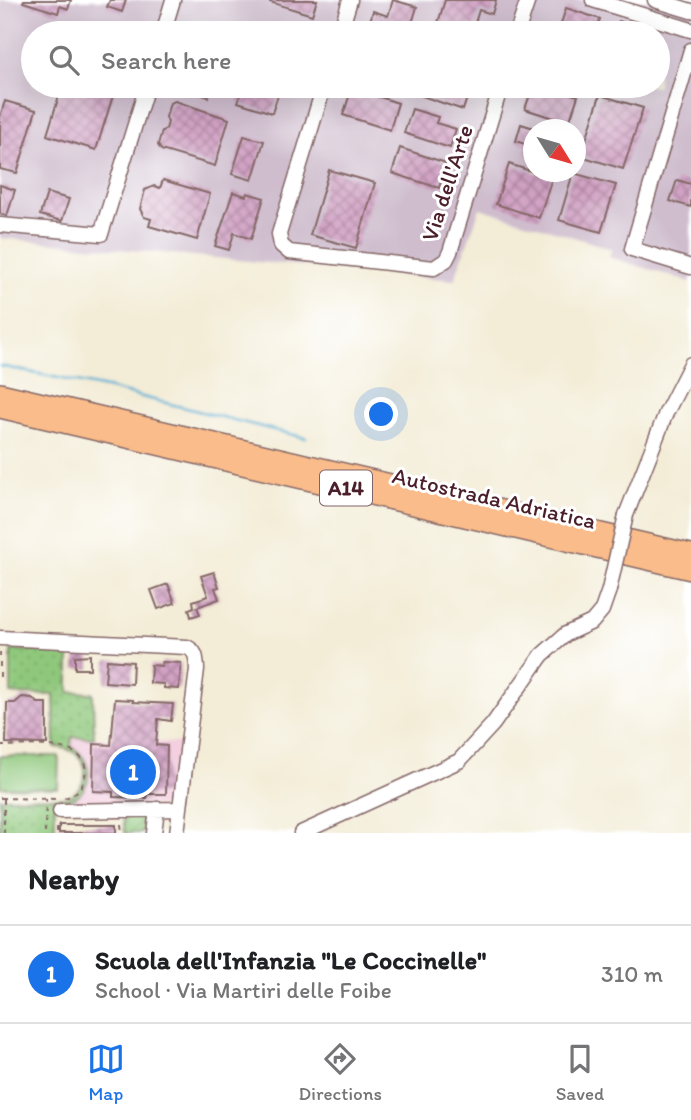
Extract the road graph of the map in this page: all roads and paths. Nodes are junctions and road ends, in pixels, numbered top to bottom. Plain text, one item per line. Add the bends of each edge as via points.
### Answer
1 (173, 0) edge
2 (350, 0) edge
3 (528, 0) edge
4 (593, 0) edge
5 (655, 0) edge
6 (616, 3) edge
7 (691, 11) edge
8 (167, 21) edge
9 (344, 21) edge
10 (521, 21) edge
11 (666, 21) edge
12 (670, 22) edge
13 (691, 30) edge
14 (691, 50) edge
15 (142, 98) edge
16 (320, 98) edge
17 (497, 98) edge
18 (0, 225) edge
19 (691, 267) edge
20 (691, 364) edge
21 (0, 393) edge
22 (0, 408) edge
23 (691, 554) edge
24 (691, 570) edge
25 (0, 638) edge
26 (0, 677) edge
27 (0, 746) edge
28 (2, 798) edge
29 (46, 799) junction
30 (156, 809) junction
31 (180, 809) junction
32 (60, 811) dead end
33 (4, 833) edge
34 (45, 833) edge
35 (154, 833) edge
36 (177, 833) edge
37 (301, 833) edge

1 - 8 street
2 - 9 street
3 - 10 street
4 - 6 street
5 - 7 street
6 - 11 street
12 - 13 street
14 - 19 street via 632,249
15 - 18 street via 101,234
16 - 17 street, Via dell'Arte via 279,234 281,245 289,252 434,268 450,252
20 - 37 street, bridge via 666,413 626,515 602,610 592,622 566,634 542,655 493,724 459,761
21 - 23 highway, Autostrada Adriatica / A14
22 - 24 highway, Autostrada Adriatica / A14
25 - 26 path
25 - 31 street via 187,647 196,655
27 - 29 path via 60,747 76,753 85,769 82,786 68,797
28 - 29 path
28 - 33 path
29 - 34 path
30 - 31 street
30 - 32 street
30 - 35 street
31 - 36 street

